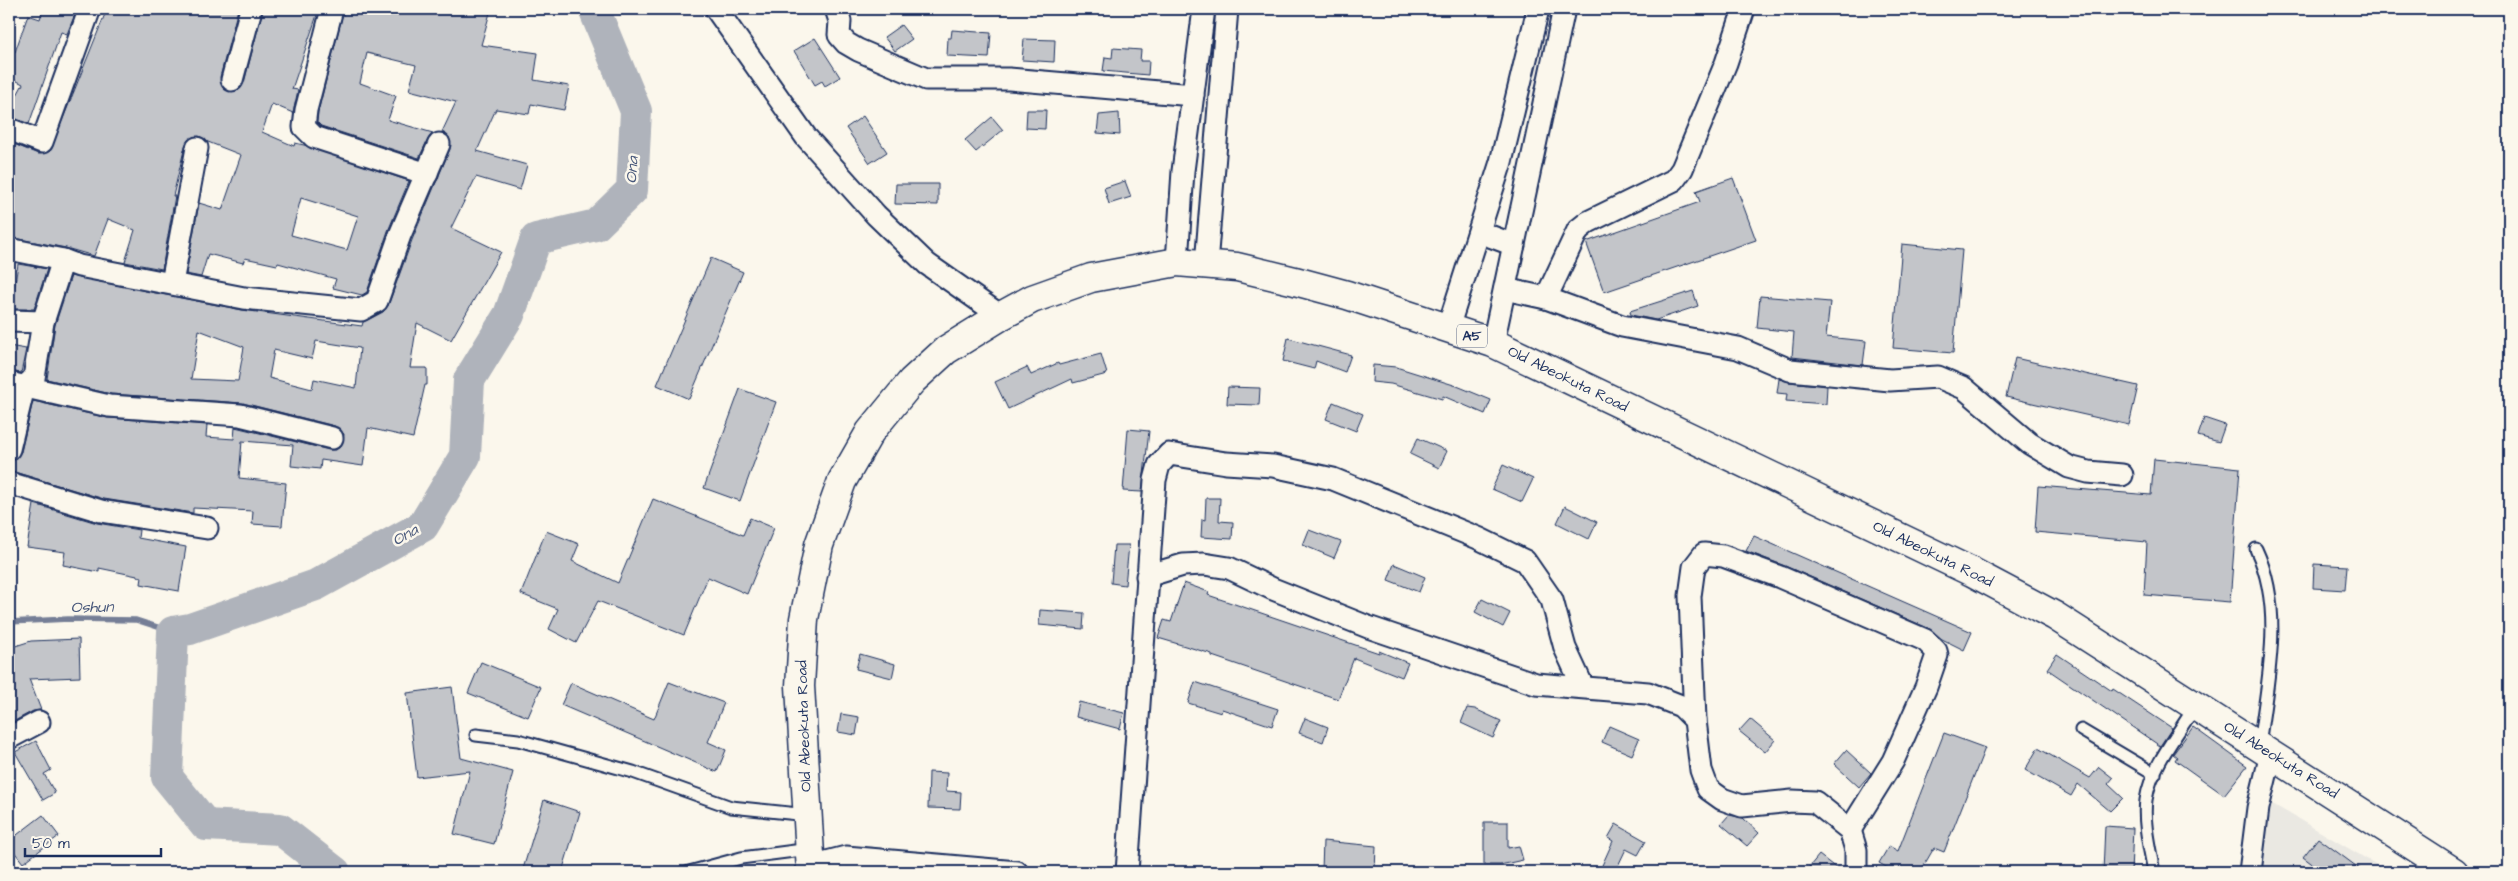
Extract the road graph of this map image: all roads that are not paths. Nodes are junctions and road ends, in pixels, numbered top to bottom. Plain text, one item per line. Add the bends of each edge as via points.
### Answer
1 (251, 9) edge
2 (332, 9) edge
3 (716, 9) edge
4 (836, 9) edge
5 (1204, 9) edge
6 (1227, 9) edge
7 (1538, 9) edge
8 (1564, 9) edge
9 (1744, 9) edge
10 (88, 14) dead end
11 (232, 80) dead end
12 (1193, 95) junction
13 (9, 130) edge
14 (439, 144) dead end
15 (197, 148) dead end
16 (427, 174) junction
17 (1493, 189) junction
18 (1524, 200) junction
19 (1479, 232) junction
20 (1514, 244) junction
21 (9, 249) edge
22 (64, 260) junction
23 (1177, 262) junction
24 (1206, 264) junction
25 (172, 283) junction
26 (1505, 289) junction
27 (1546, 298) junction
28 (1001, 316) junction
29 (9, 321) edge
30 (43, 322) junction
31 (1448, 328) junction
32 (1493, 343) junction
33 (16, 385) edge
34 (332, 438) dead end
35 (9, 449) edge
36 (2122, 475) dead end
37 (9, 483) edge
38 (207, 528) dead end
39 (2256, 549) dead end
40 (1147, 576) junction
41 (1582, 687) junction
42 (2196, 705) junction
43 (1695, 720) junction
44 (39, 722) dead end
45 (2081, 730) dead end
46 (476, 735) dead end
47 (9, 738) edge
48 (2265, 750) junction
49 (2155, 774) junction
50 (808, 815) junction
51 (1850, 830) junction
52 (811, 862) edge
53 (689, 872) edge
54 (1018, 872) edge
55 (1127, 872) edge
56 (1856, 872) edge
57 (2154, 872) edge
58 (2250, 872) edge
59 (2454, 872) edge

1 - 11 street
2 - 16 street via 304,127 314,137
3 - 28 street via 806,137 876,215 927,264
4 - 12 street via 840,21 839,35 846,44 926,79 1010,79
5 - 12 street
6 - 24 street
7 - 17 street
8 - 18 street
9 - 27 street via 1726,63 1682,169 1674,180 1578,230
10 - 13 street via 42,142
12 - 23 street
14 - 16 street
15 - 25 street
16 - 25 street via 400,235 377,301 361,310 244,298
17 - 18 street
17 - 19 street
18 - 20 street
19 - 20 street
19 - 31 street
20 - 26 street
21 - 22 street
22 - 25 street via 79,266
22 - 30 street
23 - 24 highway, Old Abeokuta Road / A5
23 - 28 highway, Old Abeokuta Road / A5 via 1091,278 1032,299
24 - 31 highway, Old Abeokuta Road / A5 via 1237,267 1304,283
26 - 27 street
26 - 32 street
27 - 36 street via 1622,326 1738,348 1790,370 1890,380 1938,377 1964,388 2029,443 2069,467
28 - 50 highway, Old Abeokuta Road / A5 via 946,350 912,381 870,432 842,481 819,545 804,619 800,686
29 - 30 street
30 - 33 street via 34,378
31 - 32 highway, Old Abeokuta Road / A5
32 - 42 highway, Old Abeokuta Road / A5 via 1972,572 2055,616
33 - 34 street via 109,406 240,415
33 - 35 street
37 - 38 street via 101,511
39 - 48 lane via 2264,565 2270,594 2273,632
40 - 41 street via 1183,565 1228,568 1273,590 1469,663 1536,684
40 - 41 street via 1155,480 1159,465 1169,454 1273,466 1333,479 1478,538 1525,561 1552,600 1565,648
40 - 55 street
41 - 43 street via 1648,693 1681,706
42 - 48 highway, Old Abeokuta Road / A5
42 - 49 lane
43 - 51 street via 1701,770 1708,789 1722,799 1742,806 1792,800 1815,802
43 - 51 street via 1690,596 1694,567 1704,554 1723,556 1772,574 1925,640 1937,655 1926,687 1893,761
44 - 47 street
45 - 49 lane
46 - 50 lane via 518,740 633,772 731,807
48 - 58 street
48 - 59 highway, Old Abeokuta Road / A5
49 - 57 lane via 2146,801 2147,833
50 - 52 highway, Old Abeokuta Road / A5
51 - 56 street via 1856,850
52 - 53 lane via 741,858
52 - 54 street via 846,857

